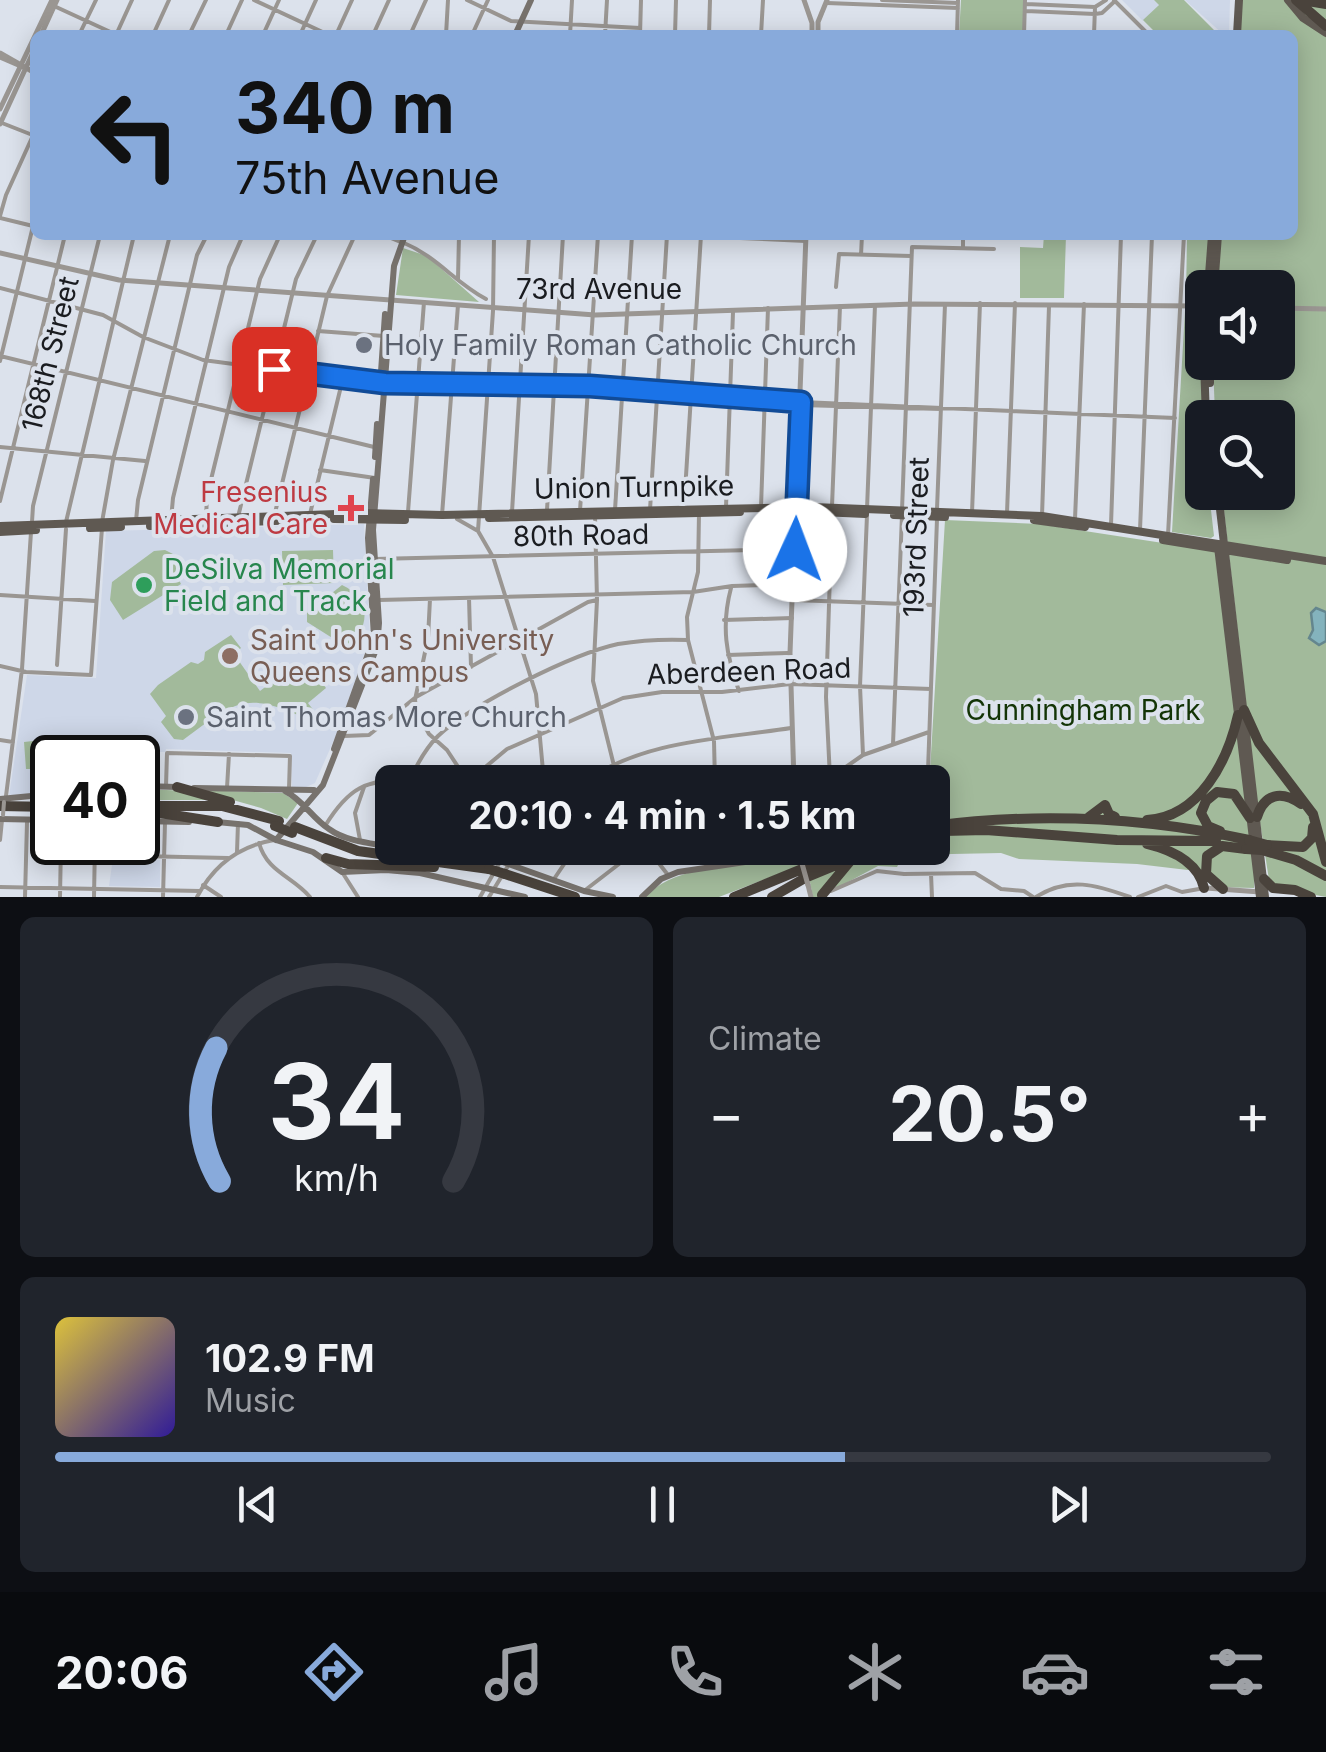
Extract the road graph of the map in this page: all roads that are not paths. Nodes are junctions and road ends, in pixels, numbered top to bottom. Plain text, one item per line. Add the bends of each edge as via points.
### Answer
1 (96, 0) edge
2 (132, 0) edge
3 (169, 0) edge
4 (206, 0) edge
5 (242, 0) edge
6 (254, 0) edge
7 (279, 0) edge
8 (316, 0) edge
9 (352, 0) edge
10 (389, 0) edge
11 (426, 0) edge
12 (448, 0) edge
13 (466, 0) edge
14 (488, 0) edge
15 (528, 0) edge
16 (572, 0) edge
17 (606, 0) edge
18 (641, 0) edge
19 (676, 0) edge
20 (710, 0) edge
21 (763, 0) edge
22 (804, 0) edge
23 (882, 0) edge
24 (1106, 0) edge
25 (1237, 0) edge
26 (1288, 0) edge
27 (1299, 0) edge
28 (827, 1) edge
29 (1115, 1) edge
30 (53, 2) edge
31 (958, 4) edge
32 (1326, 4) edge
33 (1026, 5) edge
34 (1056, 6) junction
35 (484, 8) junction
36 (275, 10) junction
37 (1095, 10) junction
38 (1056, 13) junction
39 (821, 15) junction
40 (810, 16) junction
41 (86, 21) junction
42 (518, 22) junction
43 (305, 24) junction
44 (571, 25) junction
45 (606, 27) junction
46 (640, 28) joint
47 (39, 30) edge
48 (43, 30) edge
49 (82, 30) edge
50 (106, 30) edge
51 (119, 30) edge
52 (155, 30) edge
53 (192, 30) edge
54 (228, 30) edge
55 (265, 30) edge
56 (302, 30) edge
57 (320, 30) edge
58 (336, 30) edge
59 (375, 30) edge
60 (412, 30) edge
61 (446, 30) edge
62 (474, 30) edge
63 (514, 30) edge
64 (570, 30) edge
65 (606, 30) edge
66 (675, 30) edge
67 (709, 30) edge
68 (761, 30) edge
69 (814, 30) edge
70 (816, 30) edge
71 (956, 30) edge
72 (1024, 30) edge
73 (1094, 30) edge
74 (1144, 30) edge
75 (1235, 30) edge
76 (1326, 30) edge
77 (30, 49) edge
78 (0, 55) edge
79 (30, 55) edge
80 (22, 66) junction
81 (30, 70) edge
82 (0, 109) edge
83 (0, 123) edge
84 (30, 133) edge
85 (30, 143) edge
86 (0, 217) edge
87 (30, 225) edge
88 (30, 238) edge
89 (65, 240) edge
90 (99, 240) edge
91 (133, 240) edge
92 (169, 240) edge
93 (205, 240) edge
94 (242, 240) edge
95 (278, 240) edge
96 (315, 240) edge
97 (353, 240) edge
98 (401, 240) edge
99 (405, 240) edge
100 (459, 240) edge
101 (494, 240) edge
102 (529, 240) edge
103 (563, 240) edge
104 (598, 240) edge
105 (632, 240) edge
106 (667, 240) edge
107 (702, 240) edge
108 (806, 240) edge
109 (862, 240) edge
110 (964, 240) edge
111 (1121, 240) edge
112 (1152, 240) edge
113 (1184, 240) edge
114 (1215, 240) edge
115 (963, 248) junction
116 (994, 249) dead end
117 (0, 253) edge
118 (861, 255) junction
119 (911, 256) junction
120 (25, 259) junction
121 (57, 267) junction
122 (1212, 270) edge
123 (90, 275) junction
124 (458, 279) junction
125 (122, 280) junction
126 (156, 283) junction
127 (190, 286) junction
128 (836, 287) dead end
129 (0, 288) edge
130 (224, 288) junction
131 (257, 290) junction
132 (16, 293) junction
133 (292, 293) junction
134 (328, 296) junction
135 (486, 299) dead end
136 (389, 300) junction
137 (49, 301) junction
138 (424, 302) junction
139 (980, 303) junction
140 (1015, 303) junction
141 (458, 304) junction
142 (910, 304) junction
143 (945, 304) junction
144 (1050, 304) junction
145 (1084, 304) junction
146 (1118, 304) junction
147 (875, 305) junction
148 (1149, 305) junction
149 (840, 306) junction
150 (1182, 306) junction
151 (492, 307) junction
152 (804, 307) junction
153 (734, 308) junction
154 (768, 308) junction
155 (1295, 308) edge
156 (1326, 308) edge
157 (698, 309) junction
158 (81, 310) junction
159 (526, 310) junction
160 (664, 311) junction
161 (561, 313) junction
162 (629, 313) junction
163 (594, 315) junction
164 (113, 320) junction
165 (0, 321) edge
166 (9, 323) junction
167 (318, 331) junction
168 (386, 336) junction
169 (143, 337) junction
170 (174, 350) junction
171 (0, 358) edge
172 (206, 360) junction
173 (34, 364) junction
174 (239, 365) junction
175 (274, 369) junction
176 (66, 372) junction
177 (308, 374) junction
178 (343, 378) junction
179 (98, 380) junction
180 (383, 382) junction
181 (417, 384) junction
182 (452, 385) junction
183 (487, 386) junction
184 (521, 386) junction
185 (556, 387) junction
186 (130, 388) junction
187 (589, 388) junction
188 (624, 391) junction
189 (659, 393) junction
190 (163, 396) junction
191 (692, 396) junction
192 (730, 399) junction
193 (765, 401) junction
194 (195, 404) junction
195 (801, 404) junction
196 (836, 405) junction
197 (871, 406) junction
198 (906, 408) junction
199 (941, 409) junction
200 (976, 410) junction
201 (228, 412) junction
202 (1011, 412) junction
203 (1045, 413) junction
204 (1080, 414) junction
205 (1114, 416) junction
206 (1144, 417) junction
207 (1175, 418) junction
208 (261, 420) junction
209 (295, 428) junction
210 (328, 436) junction
211 (0, 447) edge
212 (13, 448) junction
213 (378, 448) junction
214 (46, 452) junction
215 (80, 455) junction
216 (114, 458) junction
217 (147, 461) junction
218 (320, 470) junction
219 (376, 478) junction
220 (0, 501) edge
221 (726, 507) junction
222 (761, 507) junction
223 (684, 508) junction
224 (797, 509) junction
225 (616, 510) junction
226 (832, 510) junction
227 (1218, 510) edge
228 (580, 511) junction
229 (512, 512) junction
230 (547, 512) junction
231 (650, 512) junction
232 (867, 512) junction
233 (902, 513) junction
234 (972, 513) junction
235 (310, 514) junction
236 (442, 514) junction
237 (699, 514) junction
238 (937, 514) junction
239 (1006, 514) junction
240 (408, 515) junction
241 (477, 516) junction
242 (595, 516) junction
243 (1042, 516) junction
244 (238, 517) junction
245 (372, 517) junction
246 (206, 518) junction
247 (274, 519) junction
248 (457, 519) junction
249 (136, 521) junction
250 (1075, 521) junction
251 (171, 523) junction
252 (102, 525) junction
253 (66, 526) junction
254 (1111, 527) junction
255 (32, 528) junction
256 (0, 529) edge
257 (478, 531) junction
258 (1140, 531) junction
259 (1168, 538) junction
260 (1221, 546) junction
261 (795, 550) junction
262 (700, 552) junction
263 (596, 554) junction
264 (493, 556) junction
265 (370, 560) junction
266 (1326, 563) edge
267 (793, 584) junction
268 (732, 586) junction
269 (693, 592) junction
270 (0, 594) edge
271 (584, 595) junction
272 (26, 596) junction
273 (506, 597) junction
274 (469, 598) junction
275 (597, 598) junction
276 (61, 599) junction
277 (430, 599) junction
278 (373, 600) junction
279 (793, 600) junction
280 (96, 602) junction
281 (829, 602) junction
282 (864, 603) junction
283 (584, 604) junction
284 (898, 604) junction
285 (934, 606) junction
286 (792, 618) junction
287 (724, 620) junction
288 (519, 640) junction
289 (688, 640) junction
290 (593, 651) junction
291 (790, 654) junction
292 (728, 655) junction
293 (56, 665) dead end
294 (0, 666) edge
295 (471, 667) junction
296 (22, 669) junction
297 (532, 678) junction
298 (790, 684) junction
299 (826, 685) junction
300 (860, 686) junction
301 (895, 687) junction
302 (931, 689) junction
303 (739, 691) junction
304 (702, 692) junction
305 (416, 696) junction
306 (598, 708) junction
307 (1241, 713) junction
308 (791, 728) junction
309 (929, 732) junction
310 (342, 735) junction
311 (541, 735) junction
312 (0, 740) edge
313 (435, 740) junction
314 (714, 741) junction
315 (13, 742) junction
316 (893, 744) junction
317 (229, 754) junction
318 (863, 755) junction
319 (612, 763) junction
320 (420, 765) edge
321 (459, 765) edge
322 (487, 765) edge
323 (543, 765) edge
324 (609, 765) edge
325 (714, 765) edge
326 (793, 765) edge
327 (829, 765) edge
328 (849, 765) edge
329 (928, 765) edge
330 (375, 784) edge
331 (160, 787) edge
332 (171, 787) junction
333 (364, 787) junction
334 (227, 788) junction
335 (279, 789) junction
336 (289, 789) junction
337 (313, 793) junction
338 (30, 801) edge
339 (304, 806) junction
340 (160, 807) edge
341 (2, 809) edge
342 (160, 810) edge
343 (30, 811) edge
344 (160, 812) edge
345 (259, 814) junction
346 (30, 818) edge
347 (1254, 818) junction
348 (27, 819) junction
349 (984, 820) junction
350 (160, 822) edge
351 (165, 822) junction
352 (218, 822) junction
353 (1133, 822) junction
354 (238, 823) junction
355 (277, 824) junction
356 (950, 826) edge
357 (1165, 826) junction
358 (325, 827) junction
359 (293, 830) junction
360 (950, 830) edge
361 (996, 831) junction
362 (1092, 839) junction
363 (0, 840) edge
364 (276, 840) junction
365 (1126, 840) junction
366 (360, 841) junction
367 (259, 843) junction
368 (375, 843) edge
369 (1247, 844) junction
370 (1266, 849) junction
371 (237, 852) junction
372 (160, 856) edge
373 (164, 856) junction
374 (228, 858) junction
375 (326, 858) junction
376 (1326, 862) edge
377 (60, 865) edge
378 (95, 865) edge
379 (495, 865) edge
380 (505, 865) edge
381 (507, 865) edge
382 (563, 865) edge
383 (618, 865) edge
384 (660, 865) edge
385 (721, 865) edge
386 (787, 865) edge
387 (801, 865) edge
388 (827, 865) edge
389 (832, 865) edge
390 (846, 865) edge
391 (710, 866) joint
392 (435, 867) junction
393 (504, 869) junction
394 (342, 872) junction
395 (354, 873) junction
396 (931, 874) junction
397 (668, 875) junction
398 (1326, 875) edge
399 (1264, 878) junction
400 (554, 879) junction
401 (350, 882) junction
402 (488, 883) edge
403 (596, 883) junction
404 (0, 887) edge
405 (25, 888) junction
406 (60, 888) junction
407 (1204, 888) junction
408 (94, 890) junction
409 (200, 891) edge
410 (1225, 892) edge
411 (163, 894) edge
412 (579, 894) edge
413 (596, 894) junction
414 (1262, 894) edge
415 (1120, 895) edge
416 (1183, 895) edge
417 (514, 896) edge
418 (816, 896) edge
419 (25, 897) edge
420 (60, 897) edge
421 (94, 897) edge
422 (221, 897) edge
423 (310, 897) edge
424 (358, 897) edge
425 (480, 897) edge
426 (525, 897) edge
427 (554, 897) edge
428 (613, 897) edge
429 (642, 897) edge
430 (734, 897) edge
431 (754, 897) edge
432 (772, 897) edge
433 (932, 897) edge
434 (1034, 897) edge
435 (1130, 897) edge
436 (1138, 897) edge
437 (1302, 897) edge
438 (1311, 897) edge

1 - 41 street
2 - 51 street
3 - 52 street
4 - 53 street
5 - 54 street
6 - 36 street
7 - 36 street
8 - 43 street
9 - 58 street
10 - 59 street
11 - 60 street
12 - 61 street
13 - 35 street
14 - 35 street
15 - 42 main road
16 - 44 street
17 - 45 street
18 - 46 street
19 - 66 street
20 - 67 street
21 - 68 street
22 - 40 street
23 - 31 street
24 - 37 street
25 - 75 main road
26 - 76 main road
27 - 32 highway
27 - 76 highway
28 - 31 street
28 - 39 street
29 - 37 street
29 - 74 street
30 - 41 street
30 - 47 street
30 - 48 street
31 - 71 street
33 - 34 street
33 - 38 street
33 - 72 street
34 - 37 street
34 - 38 street
35 - 42 street
35 - 62 street
36 - 43 street
36 - 55 street
37 - 38 street
37 - 73 street
39 - 40 street
39 - 70 street
40 - 69 street
41 - 49 street
41 - 50 street
42 - 44 street
42 - 63 main road
43 - 56 street
43 - 57 street
44 - 45 street
44 - 64 street
45 - 46 street
45 - 65 street
77 - 80 street
78 - 80 street
79 - 80 street
80 - 81 street
80 - 82 street
80 - 83 street
83 - 84 street
85 - 86 street
86 - 87 street
88 - 120 street
89 - 121 street
90 - 123 street, 168th Street
91 - 125 street
92 - 126 street
93 - 127 street
94 - 130 street
95 - 131 street
96 - 133 street
97 - 134 street
98 - 136 main road
99 - 124 street
100 - 124 street
101 - 151 street
102 - 159 street
103 - 161 street
104 - 163 street
105 - 162 street
106 - 160 street
107 - 157 street
108 - 152 street
109 - 118 street
110 - 115 street
111 - 146 street
112 - 148 street
113 - 150 street
114 - 122 main road
115 - 116 street
115 - 119 street via 912,247
117 - 120 street, 73rd Avenue
118 - 119 street
118 - 128 street via 838,255
119 - 142 street
120 - 121 street, 73rd Avenue
120 - 132 street
121 - 123 street, 73rd Avenue
121 - 137 street
123 - 125 street, 73rd Avenue
123 - 158 street, 168th Street
124 - 135 street
125 - 126 street, 73rd Avenue
125 - 164 street
126 - 127 street, 73rd Avenue
126 - 169 street
127 - 130 street, 73rd Avenue
127 - 170 street
129 - 132 street
130 - 131 street, 73rd Avenue
130 - 172 street
131 - 133 street, 73rd Avenue
131 - 174 street
132 - 137 street
132 - 166 street
133 - 134 street, 73rd Avenue
133 - 175 street
134 - 136 street, 73rd Avenue
134 - 167 street
136 - 138 street, 73rd Avenue
136 - 168 main road
137 - 158 street
137 - 173 street
138 - 141 street, 73rd Avenue
138 - 181 street
139 - 140 street, 73rd Avenue
139 - 143 street, 73rd Avenue
139 - 200 street
140 - 144 street, 73rd Avenue
140 - 202 street
141 - 151 street, 73rd Avenue
141 - 182 street
142 - 143 street, 73rd Avenue
142 - 147 street, 73rd Avenue
142 - 198 street
143 - 199 street, 193rd Street
144 - 145 street, 73rd Avenue
144 - 203 street
145 - 146 street, 73rd Avenue
145 - 204 street
146 - 148 street, 73rd Avenue
146 - 205 street
147 - 149 street, 73rd Avenue
147 - 197 street
148 - 150 street, 73rd Avenue
148 - 206 street
149 - 152 street, 73rd Avenue
149 - 196 street
150 - 207 street
151 - 159 street, 73rd Avenue
151 - 183 street
152 - 154 street, 73rd Avenue
152 - 195 street
153 - 154 street, 73rd Avenue
153 - 157 street, 73rd Avenue
153 - 192 street
154 - 193 street
155 - 156 street
157 - 160 street, 73rd Avenue
157 - 191 street
158 - 164 street
158 - 176 street, 168th Street
159 - 161 street, 73rd Avenue
159 - 184 street
160 - 162 street, 73rd Avenue
160 - 189 street
161 - 163 street, 73rd Avenue
161 - 185 street
162 - 163 street, 73rd Avenue
162 - 188 street
163 - 187 street
164 - 169 street
164 - 179 street
165 - 166 street
166 - 171 street
167 - 168 street
167 - 177 street
168 - 180 main road
169 - 170 street
169 - 186 street
170 - 172 street
170 - 190 street
171 - 173 street
172 - 174 street
172 - 194 street
173 - 176 street
173 - 212 street
174 - 175 street
174 - 201 street
175 - 177 street
175 - 208 street
176 - 179 street
176 - 214 street, 168th Street
177 - 178 street
177 - 209 street
178 - 180 street
178 - 210 street
179 - 186 street
179 - 215 street
180 - 181 street
180 - 213 main road
181 - 182 street
181 - 240 street
182 - 183 street
182 - 236 street
183 - 184 street
183 - 241 street
184 - 185 street
184 - 229 street
185 - 187 street
185 - 230 street
186 - 190 street
186 - 216 street
187 - 188 street
187 - 228 street
188 - 189 street
188 - 225 street
189 - 191 street
189 - 231 street
190 - 194 street
190 - 217 street
191 - 192 street
191 - 223 street
192 - 193 street
192 - 221 street
193 - 195 street
193 - 222 street
194 - 201 street
194 - 251 street
195 - 196 street
195 - 224 street
196 - 197 street
196 - 226 street
197 - 198 street
197 - 232 street
198 - 199 street
198 - 233 street
199 - 200 street
199 - 238 street, 193rd Street
200 - 202 street
200 - 234 street
201 - 208 street
201 - 246 street
202 - 203 street
202 - 239 street
203 - 204 street
203 - 243 street
204 - 205 street
204 - 250 street
205 - 206 street
205 - 254 street
206 - 207 street
206 - 258 street
207 - 259 street
208 - 209 street
208 - 244 street
209 - 210 street
209 - 247 street
210 - 213 street
210 - 218 street
211 - 212 street
212 - 214 street
212 - 220 street
213 - 219 main road
214 - 215 street
214 - 255 street, 168th Street
215 - 216 street
215 - 253 street
216 - 217 street
216 - 252 street
217 - 249 street
218 - 219 street
218 - 235 street
219 - 245 main road
221 - 222 main road, Union Turnpike
221 - 223 main road, Union Turnpike
222 - 224 main road, Union Turnpike
223 - 231 main road, Union Turnpike
224 - 226 main road, Union Turnpike
224 - 237 main road, Union Turnpike
224 - 261 street
225 - 228 main road, Union Turnpike
225 - 231 main road, Union Turnpike
226 - 232 main road, Union Turnpike
226 - 281 street
227 - 260 main road
228 - 230 main road, Union Turnpike
229 - 230 main road, Union Turnpike
229 - 241 main road, Union Turnpike
231 - 237 main road, Union Turnpike
231 - 242 main road, Union Turnpike
232 - 233 main road, Union Turnpike
232 - 282 street
233 - 238 main road, Union Turnpike
233 - 284 street
234 - 238 main road, Union Turnpike
234 - 239 main road, Union Turnpike
235 - 245 main road, Union Turnpike
235 - 247 main road, Union Turnpike
236 - 240 main road, Union Turnpike
236 - 241 main road, Union Turnpike
237 - 262 street
238 - 259 main road, Union Turnpike
238 - 285 street, 193rd Street
239 - 243 main road, Union Turnpike
240 - 245 main road, Union Turnpike
241 - 242 main road, Union Turnpike
241 - 248 main road, Union Turnpike
241 - 257 street
242 - 263 street
243 - 250 main road, Union Turnpike
244 - 246 main road, Union Turnpike
244 - 247 main road, Union Turnpike
245 - 247 main road, Union Turnpike
245 - 248 main road, Union Turnpike
245 - 265 main road
246 - 251 main road, Union Turnpike
247 - 251 main road, Union Turnpike
248 - 257 street
249 - 251 main road, Union Turnpike
249 - 252 main road, Union Turnpike
250 - 254 main road, Union Turnpike
251 - 252 main road, Union Turnpike
252 - 253 main road, Union Turnpike
252 - 280 street
253 - 255 main road, Union Turnpike
253 - 276 street
254 - 258 main road, Union Turnpike
255 - 256 main road, Union Turnpike
255 - 272 street, 168th Street
257 - 264 street
258 - 259 main road, Union Turnpike
259 - 260 main road, Union Turnpike
260 - 266 main road, Union Turnpike
260 - 307 main road
261 - 262 street, 80th Road
261 - 267 street
262 - 263 street, 80th Road
262 - 269 street
263 - 264 street, 80th Road
263 - 275 street
264 - 265 street, 80th Road
264 - 273 street
265 - 278 main road
267 - 268 street
267 - 279 street
268 - 269 street
268 - 287 street
269 - 275 street
269 - 289 street
270 - 272 street
271 - 273 street
271 - 275 street
271 - 283 street
272 - 276 street
272 - 296 street, 168th Street
273 - 274 street
273 - 288 street
274 - 277 street
274 - 295 street
275 - 283 street
275 - 290 street
276 - 280 street
276 - 293 street
277 - 278 street
277 - 305 street
278 - 310 main road via 377,647
279 - 281 street
279 - 286 street
280 - 296 street via 91,675
281 - 282 street
281 - 299 street
282 - 284 street
282 - 300 street
283 - 288 street
284 - 285 street
284 - 301 street
285 - 302 street, 193rd Street
286 - 287 street
286 - 291 street
287 - 292 street
288 - 295 street
288 - 297 street
289 - 290 street
289 - 304 street
290 - 297 street
290 - 306 street
291 - 292 street
291 - 298 street
292 - 303 street
294 - 296 street
295 - 305 street
296 - 315 street, 168th Street
297 - 311 street
297 - 313 street
298 - 299 street, Aberdeen Road
298 - 303 street, Aberdeen Road
298 - 308 street
299 - 300 street, Aberdeen Road
299 - 327 street
300 - 301 street, Aberdeen Road
300 - 318 street
301 - 302 street, Aberdeen Road
301 - 316 street
302 - 309 street, 193rd Street
303 - 304 street, Aberdeen Road
304 - 306 street, Aberdeen Road via 643,694
304 - 314 street
305 - 310 street via 369,736
305 - 313 street via 416,712
306 - 311 street, Aberdeen Road
306 - 319 street
307 - 347 main road
307 - 353 highway via 1225,758 1197,795 1170,815
307 - 376 highway via 1313,814
308 - 314 street
308 - 326 street
309 - 316 street
309 - 329 street, 193rd Street
310 - 337 main road
310 - 337 main road via 323,785
311 - 322 street, Aberdeen Road
311 - 323 street
312 - 315 street
313 - 320 street
313 - 321 street
314 - 319 street
314 - 325 street
315 - 341 street, 168th Street
316 - 318 street
317 - 332 street via 167,752
317 - 334 street
317 - 336 street via 290,756
318 - 328 street
319 - 324 street
330 - 333 street
331 - 332 main road
332 - 334 main road
332 - 345 highway
333 - 358 street via 339,803
333 - 366 street via 356,813
334 - 335 main road
335 - 336 main road
335 - 339 main road
336 - 337 main road
337 - 339 main road
337 - 358 main road
338 - 341 main road
339 - 358 main road
339 - 364 main road
340 - 345 highway via 200,804
341 - 343 highway
341 - 348 main road
341 - 363 street, 168th Street
342 - 355 highway via 222,812
344 - 352 highway
345 - 355 highway
346 - 348 main road
347 - 369 highway via 1229,792 1210,796 1202,806 1208,826
347 - 370 highway via 1265,800 1280,795 1297,801 1311,818 1305,846
347 - 399 main road
347 - 414 main road
348 - 405 street
349 - 353 highway
349 - 356 highway
349 - 361 highway via 1026,826
350 - 351 main road
351 - 352 main road
351 - 373 street
352 - 354 main road
353 - 357 highway
354 - 364 main road
354 - 371 street
355 - 359 highway, bridge
357 - 365 highway via 1058,827
357 - 369 highway
358 - 366 main road
359 - 392 highway via 359,858
359 - 402 highway
360 - 361 highway
361 - 362 highway
362 - 365 highway
362 - 407 highway via 1166,850 1195,869
364 - 367 street
364 - 375 main road
365 - 369 highway
366 - 368 main road
367 - 371 street
367 - 423 street via 270,866
369 - 370 highway, bridge
369 - 410 highway via 1220,846 1207,856 1206,876
370 - 398 highway
370 - 398 highway via 1301,856
371 - 374 street
372 - 373 street
373 - 374 street
373 - 411 street
374 - 409 street
375 - 392 highway
375 - 394 main road
377 - 406 street
378 - 408 street
379 - 393 main road
380 - 393 street
381 - 393 street
382 - 400 street
383 - 403 street
384 - 397 street
385 - 391 main road
386 - 430 highway
387 - 418 street, bridge
388 - 431 highway
389 - 432 highway
390 - 418 highway
391 - 397 main road
392 - 402 highway
393 - 400 main road
393 - 402 highway, bridge
393 - 412 highway
393 - 427 highway
394 - 395 main road
394 - 401 street
395 - 401 street
395 - 402 main road via 404,871
396 - 418 street via 877,871
396 - 433 street
396 - 434 street via 975,873 1001,889
397 - 429 main road
399 - 414 main road
399 - 438 highway via 1272,888
400 - 412 main road
401 - 424 street
402 - 417 main road
402 - 425 street
403 - 412 street
403 - 413 street
404 - 405 street
405 - 406 street
405 - 419 street
406 - 408 street
406 - 420 street
407 - 410 street
407 - 416 street
408 - 411 street
408 - 421 street
409 - 411 street
409 - 422 street
410 - 414 street
412 - 413 main road
413 - 428 main road
414 - 437 street
415 - 434 street via 1072,884
415 - 435 street
416 - 436 street via 1166,886
417 - 426 main road

